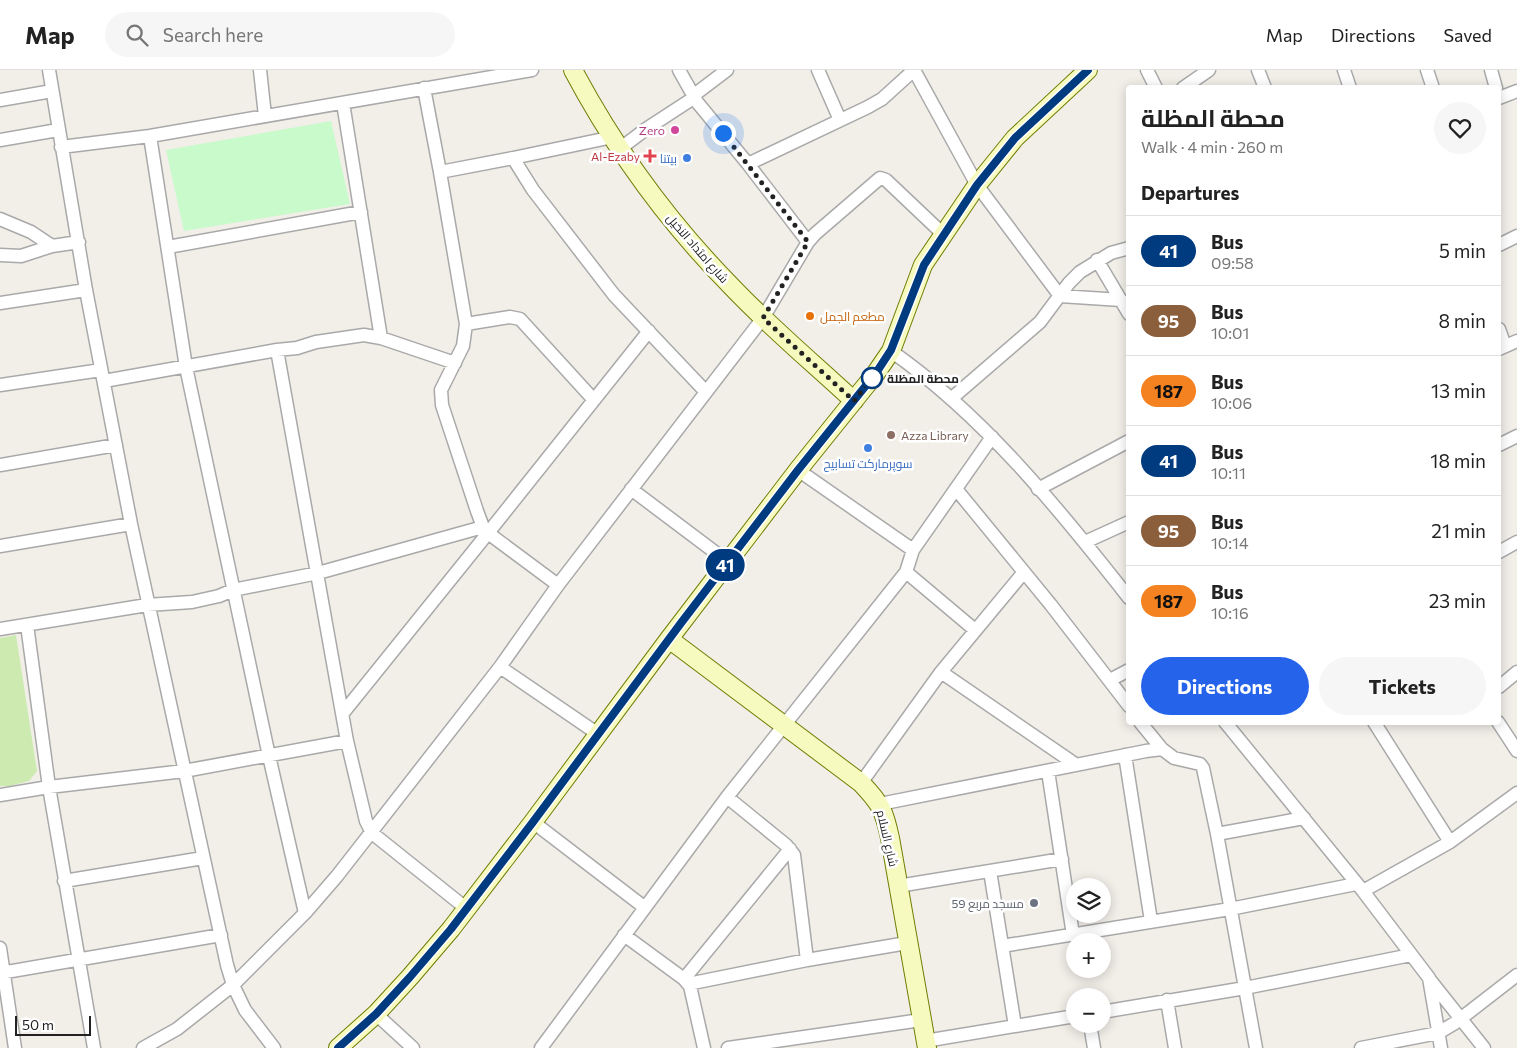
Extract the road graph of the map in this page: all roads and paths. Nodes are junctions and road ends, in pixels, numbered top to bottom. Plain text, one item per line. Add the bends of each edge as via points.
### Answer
1 (49, 70) edge
2 (260, 70) edge
3 (532, 70) edge
4 (573, 70) edge
5 (679, 70) edge
6 (727, 70) edge
7 (818, 70) edge
8 (914, 70) edge
9 (1088, 70) edge
10 (1147, 70) edge
11 (1209, 70) edge
12 (1258, 70) edge
13 (1344, 70) edge
14 (1426, 70) edge
15 (1491, 70) edge
16 (472, 75) edge
17 (1154, 85) edge
18 (1187, 85) edge
19 (1264, 85) edge
20 (1349, 85) edge
21 (1432, 85) edge
22 (1495, 85) edge
23 (424, 88) junction
24 (52, 91) junction
25 (1517, 91) edge
26 (694, 95) junction
27 (1501, 97) edge
28 (0, 100) edge
29 (343, 103) junction
30 (265, 116) junction
31 (840, 120) junction
32 (58, 130) junction
33 (150, 136) junction
34 (0, 140) edge
35 (617, 142) junction
36 (61, 147) junction
37 (513, 158) junction
38 (748, 164) junction
39 (440, 172) junction
40 (977, 185) junction
41 (361, 212) junction
42 (0, 219) edge
43 (943, 234) junction
44 (1517, 236) edge
45 (79, 242) junction
46 (808, 242) junction
47 (1501, 244) edge
48 (52, 246) junction
49 (168, 247) junction
50 (1126, 249) edge
51 (0, 256) edge
52 (1097, 260) junction
53 (86, 290) junction
54 (1060, 296) junction
55 (1121, 300) junction
56 (0, 303) edge
57 (1126, 309) edge
58 (763, 318) junction
59 (466, 324) junction
60 (649, 331) junction
61 (1501, 333) edge
62 (381, 338) junction
63 (1507, 345) edge
64 (277, 350) junction
65 (891, 350) junction
66 (455, 363) junction
67 (186, 367) junction
68 (103, 375) junction
69 (0, 385) edge
70 (706, 392) junction
71 (952, 398) junction
72 (593, 400) junction
73 (854, 401) junction
74 (1517, 436) edge
75 (992, 438) junction
76 (1126, 443) edge
77 (1501, 444) edge
78 (116, 445) junction
79 (0, 465) edge
80 (798, 470) junction
81 (631, 489) junction
82 (1038, 489) junction
83 (956, 490) junction
84 (1126, 523) edge
85 (131, 524) junction
86 (486, 530) junction
87 (1084, 542) junction
88 (1517, 542) edge
89 (0, 546) edge
90 (914, 550) junction
91 (1501, 551) edge
92 (728, 562) junction
93 (906, 572) junction
94 (1024, 572) junction
95 (318, 573) junction
96 (558, 585) junction
97 (233, 590) junction
98 (1126, 594) edge
99 (147, 605) junction
100 (27, 625) junction
101 (0, 629) edge
102 (975, 630) junction
103 (669, 639) junction
104 (500, 667) junction
105 (942, 672) junction
106 (1126, 672) edge
107 (1517, 672) edge
108 (1110, 680) junction
109 (1501, 685) edge
110 (1126, 702) edge
111 (343, 713) junction
112 (783, 725) junction
113 (1142, 725) edge
114 (1227, 725) edge
115 (1376, 725) edge
116 (1500, 725) edge
117 (598, 734) junction
118 (347, 741) junction
119 (1162, 749) junction
120 (1517, 751) edge
121 (1125, 755) junction
122 (269, 756) junction
123 (1075, 764) junction
124 (1048, 770) junction
125 (184, 771) junction
126 (861, 783) junction
127 (49, 787) junction
128 (1517, 793) edge
129 (0, 795) edge
130 (727, 797) junction
131 (880, 804) junction
132 (1304, 818) junction
133 (533, 822) junction
134 (372, 833) junction
135 (1217, 834) junction
136 (1450, 842) junction
137 (790, 849) junction
138 (202, 858) junction
139 (1062, 859) junction
140 (990, 871) junction
141 (64, 881) junction
142 (898, 886) junction
143 (1359, 888) junction
144 (644, 907) junction
145 (467, 909) junction
146 (1230, 909) junction
147 (305, 913) junction
148 (1151, 921) junction
149 (1073, 933) edge
150 (1084, 933) edge
151 (221, 935) junction
152 (624, 935) junction
153 (1066, 936) edge
154 (907, 943) junction
155 (1002, 946) junction
156 (0, 948) edge
157 (1411, 955) junction
158 (807, 960) junction
159 (78, 961) junction
160 (2, 973) edge
161 (1517, 975) edge
162 (1429, 978) junction
163 (686, 981) junction
164 (233, 985) junction
165 (1245, 988) junction
166 (1168, 1000) junction
167 (1111, 1010) edge
168 (376, 1014) junction
169 (1066, 1017) edge
170 (1460, 1019) junction
171 (921, 1020) junction
172 (1014, 1026) junction
173 (1092, 1033) edge
174 (1438, 1033) junction
175 (926, 1045) edge
176 (16, 1048) edge
177 (94, 1048) edge
178 (143, 1048) edge
179 (274, 1048) edge
180 (338, 1048) edge
181 (413, 1048) edge
182 (541, 1048) edge
183 (704, 1048) edge
184 (728, 1048) edge
185 (1094, 1048) edge
186 (1175, 1048) edge
187 (1256, 1048) edge
188 (1361, 1048) edge
189 (1441, 1048) edge
190 (1484, 1048) edge

1 - 24 street
2 - 30 street
3 - 16 street
4 - 35 street, شارع امتداد النخيل
5 - 26 street
6 - 26 street
7 - 31 street
8 - 31 street via 882,99
8 - 40 street
9 - 40 street via 1015,138
10 - 17 street
11 - 18 street
12 - 19 street
13 - 20 street
14 - 21 street
15 - 22 street
16 - 23 street
23 - 29 street
23 - 39 street
24 - 28 street
24 - 32 street
25 - 27 street
26 - 35 street via 646,129
26 - 38 street
29 - 30 street
29 - 41 street
30 - 33 street
31 - 38 street
32 - 34 street
32 - 36 street
33 - 36 street
33 - 49 street
35 - 37 street
35 - 58 street, شارع امتداد النخيل via 675,223
36 - 45 street
37 - 39 street
37 - 60 street via 579,252
38 - 46 street
39 - 59 street
40 - 43 street
40 - 54 street
41 - 49 street
41 - 62 street
42 - 48 street via 31,232
43 - 46 street via 880,178
43 - 65 street via 924,265
44 - 47 street
45 - 48 street
45 - 53 street
46 - 58 street
48 - 51 street via 21,256
49 - 67 street
50 - 52 street
52 - 54 street via 1080,272
52 - 55 street
53 - 56 street
53 - 68 street
54 - 55 street
54 - 71 street via 1040,322
55 - 57 street
58 - 70 street
58 - 73 street, شارع امتداد النخيل
59 - 66 street via 463,346
59 - 72 street via 510,317 520,319
60 - 70 street
60 - 72 street
61 - 63 street
62 - 64 street via 364,335
62 - 66 street
64 - 67 street
64 - 95 street
65 - 71 street
65 - 73 street
66 - 86 street via 441,390 442,405
67 - 68 street
67 - 97 street
68 - 69 street
68 - 78 street
70 - 81 street
71 - 75 street
72 - 86 street
73 - 80 street
74 - 77 street
75 - 82 street
75 - 83 street
76 - 82 street
78 - 79 street
78 - 85 street
80 - 90 street
80 - 92 street
81 - 92 street
81 - 96 street
82 - 87 street
83 - 90 street
83 - 94 street
84 - 87 street
85 - 89 street
85 - 99 street
86 - 95 street
86 - 96 street
86 - 111 street
87 - 98 street
88 - 91 street
90 - 93 street
92 - 103 street
93 - 102 street
93 - 112 street
94 - 102 street
94 - 108 street
95 - 97 street
95 - 111 street
96 - 104 street
97 - 99 street via 192,602
97 - 122 street
99 - 100 street
99 - 125 street
100 - 101 street
100 - 127 street
102 - 105 street
103 - 112 street, شارع السلام
103 - 117 street
104 - 117 street
104 - 134 street
105 - 123 street
105 - 126 street
106 - 108 street
107 - 109 street
108 - 110 street
111 - 118 street
112 - 126 street, شارع السلام
112 - 130 street
113 - 119 street
114 - 132 street
115 - 136 street
116 - 120 street
117 - 133 street
118 - 122 street
118 - 134 street via 362,807
119 - 121 street
119 - 135 street via 1182,761 1198,762 1203,768
121 - 123 street
121 - 148 street
122 - 125 street
122 - 147 street
123 - 124 street
124 - 131 street
124 - 139 street
125 - 127 street
125 - 138 street
126 - 131 street, شارع السلام
127 - 129 street
127 - 141 street
128 - 136 street
130 - 137 street
130 - 144 street
131 - 142 street, شارع السلام via 886,819
132 - 135 street
132 - 143 street
133 - 144 street
133 - 145 street
134 - 145 street
134 - 147 street
135 - 146 street
136 - 143 street
137 - 158 street via 796,864
137 - 163 street
138 - 141 street
138 - 151 street
139 - 140 street
139 - 149 street
140 - 142 street
140 - 155 street
141 - 159 street
142 - 154 street, شارع السلام
143 - 146 street
143 - 157 street
144 - 152 street
145 - 168 street
146 - 148 street
146 - 165 street
147 - 164 street
148 - 150 street
151 - 159 street
151 - 164 street
152 - 163 street
152 - 182 street
153 - 155 street
154 - 158 street
154 - 171 street, شارع السلام
155 - 172 street
156 - 160 street
157 - 162 street
157 - 165 street
158 - 163 street
159 - 160 street
159 - 177 street
160 - 176 street
161 - 170 street
162 - 170 street
162 - 174 street
163 - 183 street via 691,989
164 - 178 street via 176,1028
164 - 179 street via 245,1010
165 - 166 street
165 - 187 street
166 - 167 street
166 - 186 street
168 - 180 street
168 - 181 street
169 - 172 street
170 - 174 street
170 - 190 street
171 - 175 street, شارع السلام
171 - 184 street
172 - 175 street
173 - 185 street
174 - 188 street
174 - 189 street

